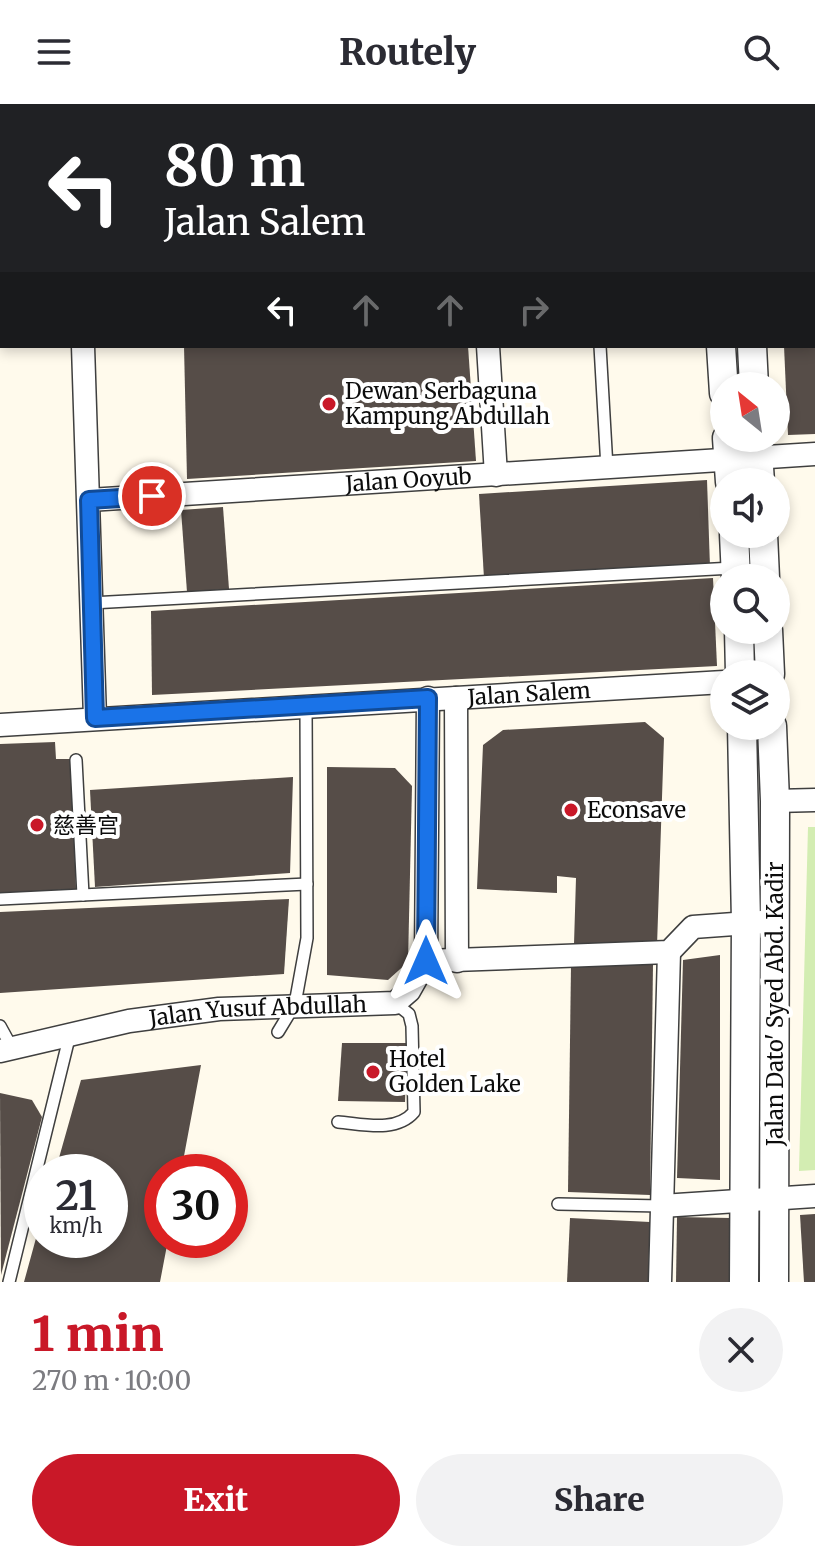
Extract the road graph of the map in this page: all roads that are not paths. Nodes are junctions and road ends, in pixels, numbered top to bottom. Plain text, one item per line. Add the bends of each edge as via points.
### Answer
1 (83, 348) edge
2 (488, 348) edge
3 (600, 348) edge
4 (721, 348) edge
5 (752, 348) edge
6 (723, 372) edge
7 (753, 372) edge
8 (815, 454) edge
9 (759, 459) edge
10 (728, 460) edge
11 (607, 468) junction
12 (496, 475) junction
13 (89, 500) junction
14 (710, 574) edge
15 (91, 603) junction
16 (710, 683) edge
17 (428, 698) junction
18 (456, 698) junction
19 (306, 706) junction
20 (95, 718) junction
21 (0, 725) edge
22 (742, 740) edge
23 (773, 740) edge
24 (76, 760) dead end
25 (815, 800) edge
26 (775, 801) junction
27 (307, 884) junction
28 (83, 895) junction
29 (0, 899) edge
30 (746, 922) junction
31 (775, 922) junction
32 (669, 952) junction
33 (426, 961) junction
34 (457, 961) junction
35 (395, 1003) junction
36 (295, 1004) junction
37 (0, 1026) edge
38 (278, 1032) dead end
39 (70, 1034) junction
40 (6, 1049) edge
41 (338, 1122) dead end
42 (815, 1196) edge
43 (775, 1199) junction
44 (744, 1201) junction
45 (558, 1204) dead end
46 (662, 1206) junction
47 (9, 1282) edge
48 (660, 1282) edge
49 (744, 1282) edge
50 (774, 1282) edge

1 - 13 street
2 - 12 street
3 - 11 lane
4 - 6 street
5 - 7 street
8 - 9 street
9 - 10 street
10 - 11 street, Jalan Ooyub
11 - 12 street, Jalan Ooyub
12 - 13 street, Jalan Ooyub
13 - 15 street
14 - 15 lane
15 - 20 street
16 - 18 street, Jalan Salem
17 - 18 street, Jalan Salem
17 - 19 street, Jalan Salem
17 - 33 street
18 - 34 street
19 - 20 street, Jalan Salem
19 - 27 lane
20 - 21 street, Jalan Salem
22 - 30 street, Jalan Dato' Syed Abd. Kadir
23 - 26 street, Jalan Dato' Syed Abd. Kadir
24 - 28 lane
25 - 26 street
26 - 31 street, Jalan Dato' Syed Abd. Kadir
27 - 28 lane
27 - 36 lane via 307,938
28 - 29 lane
30 - 31 street
30 - 32 street via 693,927
30 - 44 street, Jalan Dato' Syed Abd. Kadir
31 - 43 street, Jalan Dato' Syed Abd. Kadir
32 - 34 street
32 - 46 street
33 - 34 street
33 - 35 street, Jalan Yusuf Abdullah via 409,991
35 - 36 street, Jalan Yusuf Abdullah
35 - 41 lane via 409,1014 412,1026 414,1112 394,1125
36 - 38 lane
36 - 39 street, Jalan Yusuf Abdullah via 189,1013
37 - 40 lane
39 - 40 street, Jalan Yusuf Abdullah
39 - 47 lane
42 - 43 street
43 - 44 street
43 - 50 street, Jalan Dato' Syed Abd. Kadir
44 - 46 street
44 - 49 street, Jalan Dato' Syed Abd. Kadir
45 - 46 lane
46 - 48 street

